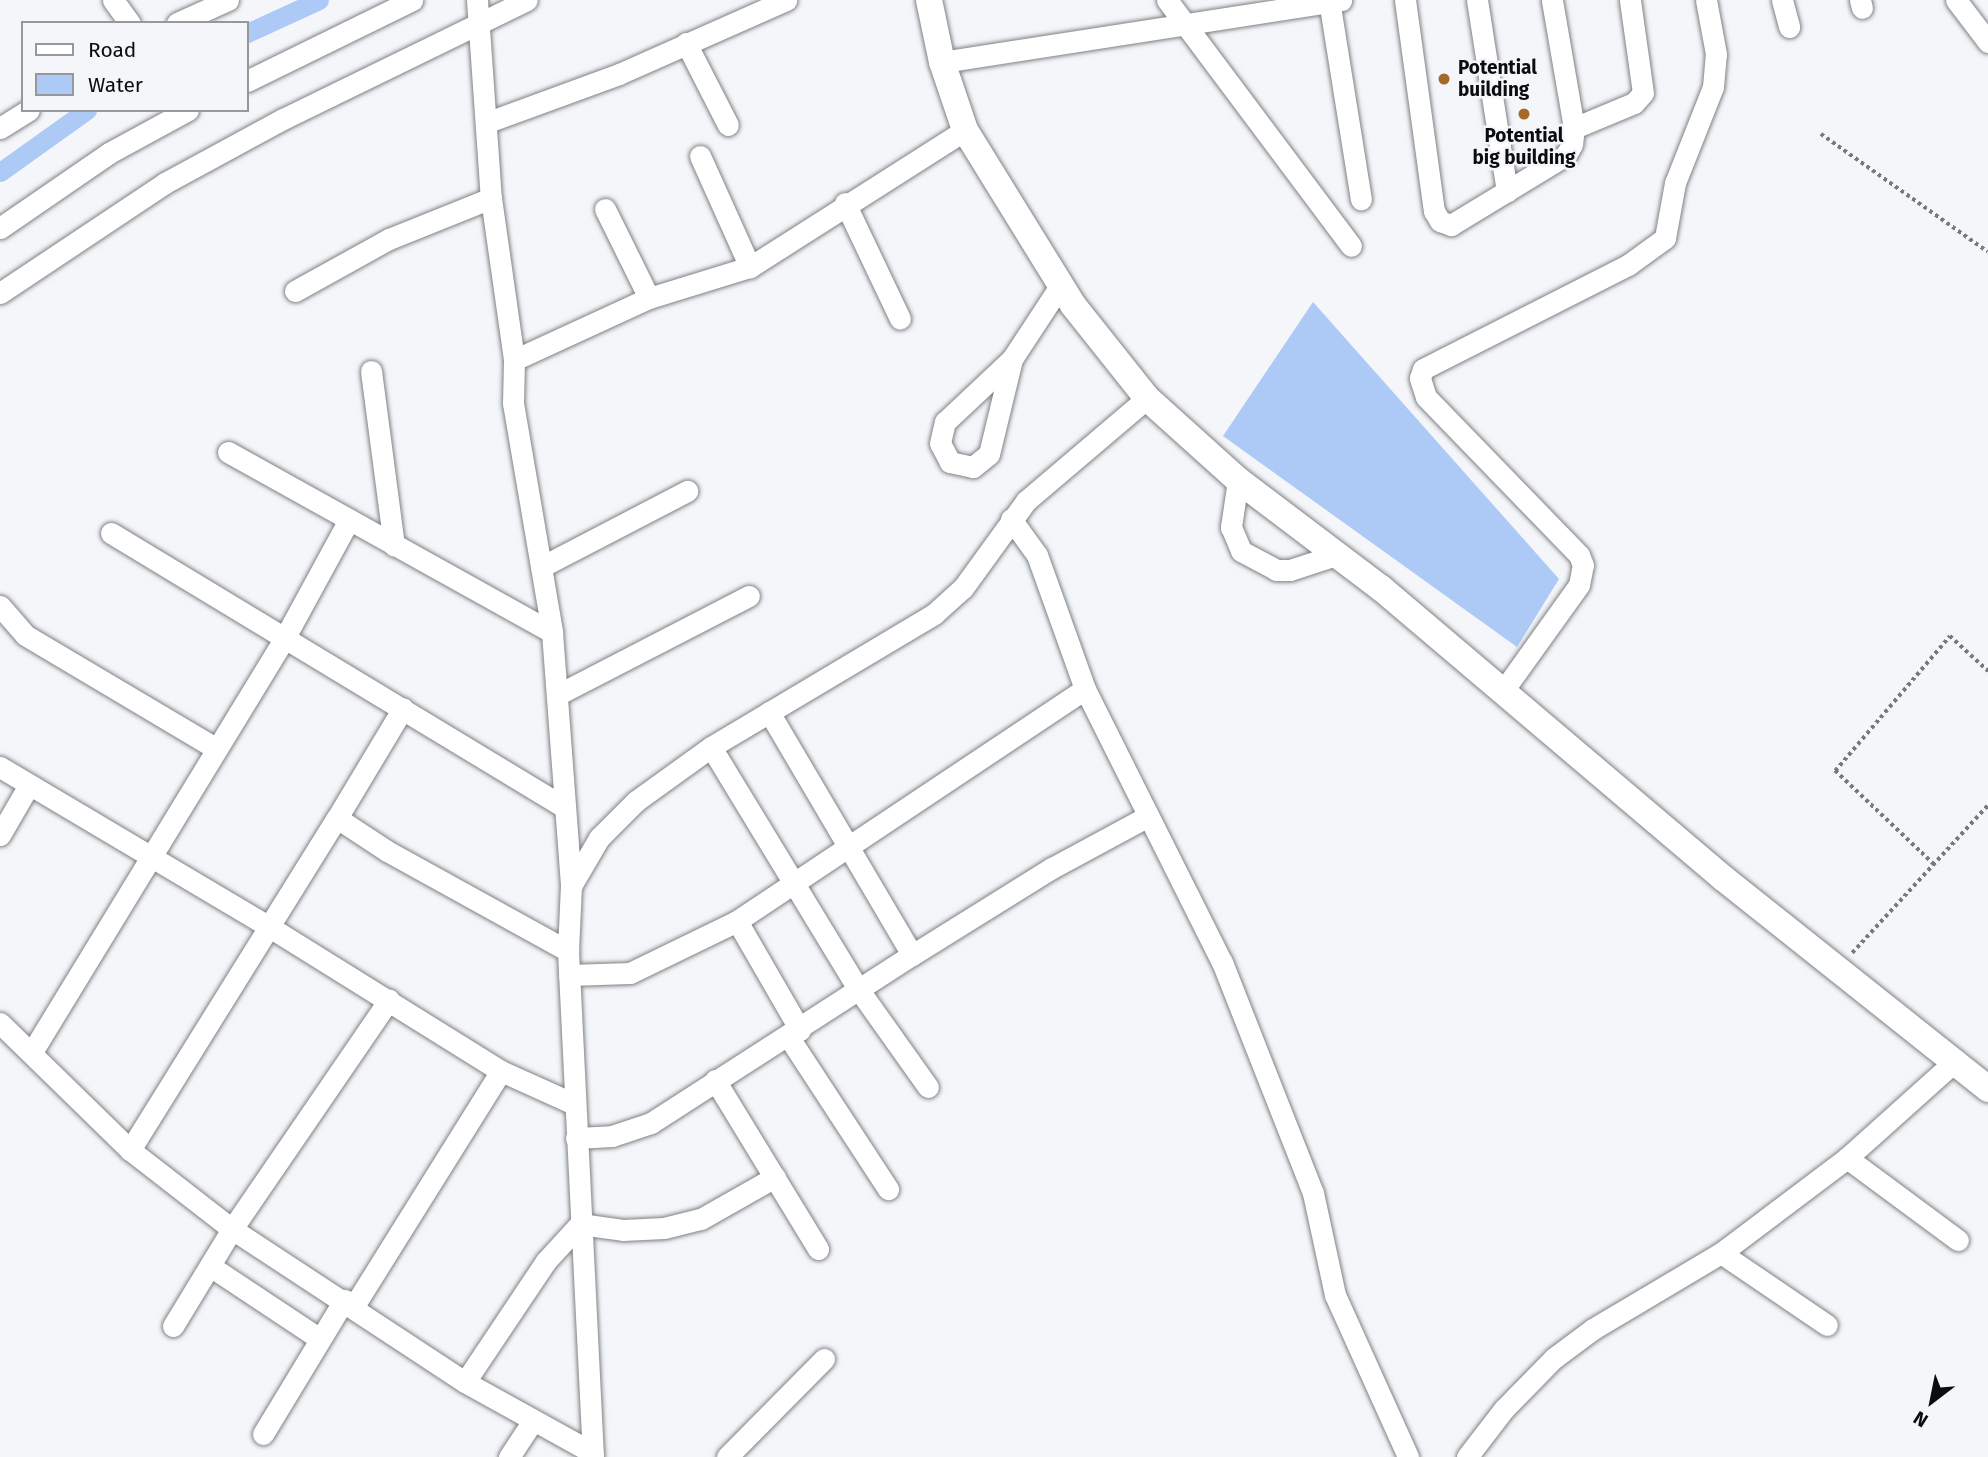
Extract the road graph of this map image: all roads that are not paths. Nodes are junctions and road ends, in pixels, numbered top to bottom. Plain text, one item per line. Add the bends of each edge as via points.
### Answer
1 (113, 0) edge
2 (228, 0) edge
3 (412, 0) edge
4 (477, 0) edge
5 (527, 0) edge
6 (786, 0) edge
7 (929, 0) edge
8 (1167, 0) edge
9 (1405, 0) edge
10 (1477, 0) edge
11 (1552, 0) edge
12 (1629, 0) edge
13 (1706, 0) edge
14 (1782, 0) edge
15 (1956, 0) edge
16 (1333, 1) edge
17 (1258, 7) edge
18 (129, 21) edge
19 (181, 21) edge
20 (480, 21) junction
21 (1183, 27) junction
22 (1789, 27) dead end
23 (1988, 42) edge
24 (686, 43) junction
25 (942, 62) junction
26 (248, 81) edge
27 (26, 112) edge
28 (184, 112) edge
29 (488, 121) junction
30 (728, 125) dead end
31 (0, 128) edge
32 (1574, 128) junction
33 (965, 130) junction
34 (700, 156) dead end
35 (1507, 192) junction
36 (491, 198) junction
37 (1360, 198) dead end
38 (845, 203) junction
39 (605, 209) dead end
40 (0, 228) edge
41 (1351, 246) dead end
42 (750, 267) junction
43 (1060, 286) junction
44 (295, 291) dead end
45 (0, 293) edge
46 (649, 298) junction
47 (900, 319) dead end
48 (1012, 359) junction
49 (514, 360) junction
50 (371, 371) dead end
51 (1147, 398) junction
52 (228, 452) dead end
53 (1238, 480) junction
54 (687, 491) dead end
55 (1011, 519) junction
56 (349, 520) junction
57 (111, 533) dead end
58 (394, 545) junction
59 (1333, 556) junction
60 (541, 568) junction
61 (749, 596) dead end
62 (0, 606) edge
63 (552, 632) junction
64 (284, 639) junction
65 (1085, 689) junction
66 (1503, 691) junction
67 (557, 695) junction
68 (403, 708) junction
69 (769, 712) junction
70 (711, 747) junction
71 (217, 749) junction
72 (0, 767) edge
73 (29, 785) junction
74 (564, 807) junction
75 (1148, 816) junction
76 (337, 818) junction
77 (0, 835) edge
78 (847, 850) junction
79 (151, 859) junction
80 (572, 886) junction
81 (793, 886) junction
82 (737, 920) junction
83 (271, 928) junction
84 (568, 951) junction
85 (912, 955) junction
86 (569, 975) junction
87 (859, 990) junction
88 (389, 1000) junction
89 (0, 1023) edge
90 (794, 1033) junction
91 (32, 1052) junction
92 (1954, 1062) junction
93 (501, 1071) junction
94 (715, 1080) junction
95 (928, 1087) dead end
96 (1988, 1089) edge
97 (574, 1104) junction
98 (576, 1138) junction
99 (131, 1150) junction
100 (1847, 1158) junction
101 (775, 1177) junction
102 (888, 1189) dead end
103 (580, 1224) junction
104 (232, 1229) junction
105 (1958, 1240) dead end
106 (818, 1249) dead end
107 (1721, 1253) junction
108 (210, 1266) junction
109 (349, 1303) junction
110 (1827, 1325) dead end
111 (173, 1326) dead end
112 (320, 1339) junction
113 (824, 1359) dead end
114 (466, 1382) junction
115 (532, 1422) junction
116 (263, 1434) dead end
117 (593, 1455) edge
118 (509, 1457) edge
119 (727, 1457) edge
120 (1408, 1457) edge
121 (1466, 1457) edge

1 - 18 street
2 - 19 street
3 - 26 street
4 - 20 street
5 - 20 street
6 - 24 street
7 - 25 main road
8 - 21 street
9 - 35 street via 1434,211 1440,221 1451,225
10 - 35 street
11 - 32 street
12 - 32 street via 1643,93 1634,103
13 - 66 street via 1716,54 1713,87 1675,183 1665,238 1628,265 1423,369 1420,378 1426,397 1583,565 1579,585
14 - 22 street
15 - 23 street
16 - 17 street
16 - 37 street
17 - 21 street
20 - 29 street
20 - 45 street via 166,183
21 - 25 street
21 - 41 street
24 - 29 street via 619,74
24 - 30 street
25 - 33 main road
27 - 31 street
28 - 40 street via 109,153
29 - 36 street
32 - 35 street via 1566,155
33 - 38 street
33 - 43 main road
34 - 42 street
36 - 44 street via 389,239
36 - 49 street
38 - 42 street
38 - 47 street
39 - 46 street
42 - 46 street
43 - 48 street
43 - 51 main road
46 - 49 street
48 - 48 street via 989,454 973,467 950,462 940,443 945,422
49 - 60 street via 513,402
50 - 58 street
51 - 53 main road
51 - 55 street via 1048,480
52 - 56 street
53 - 59 main road
53 - 59 street via 1231,527 1241,551 1262,565 1283,570
54 - 60 street
55 - 65 street via 1045,575
55 - 69 street via 963,588 934,614
56 - 58 street
56 - 64 street
57 - 64 street
58 - 63 street
59 - 66 main road via 1381,588
60 - 63 street
61 - 67 street
62 - 71 street via 26,635
63 - 67 street
64 - 68 street
64 - 71 street
65 - 75 street
65 - 78 street
66 - 92 main road via 1837,971
67 - 74 street
68 - 74 street
68 - 76 street
69 - 70 street
69 - 78 street
70 - 80 street via 615,820
70 - 81 street
71 - 79 street
72 - 73 street
73 - 77 street
73 - 79 street
74 - 80 street
75 - 85 street via 1052,868
75 - 120 street via 1222,962 1312,1193 1335,1295
76 - 83 street
76 - 84 street via 387,851
78 - 81 street
78 - 85 street
79 - 83 street
79 - 91 street
80 - 84 street
81 - 82 street
81 - 87 street
82 - 86 street via 630,974
82 - 90 street
83 - 88 street
83 - 99 street
84 - 86 street
85 - 87 street
86 - 97 street
87 - 90 street
87 - 95 street
88 - 93 street
88 - 104 street
89 - 91 street
90 - 94 street
90 - 102 street
91 - 99 street
92 - 96 main road
92 - 100 street
93 - 97 street
93 - 109 street
94 - 98 street via 652,1123 612,1136
94 - 101 street
97 - 98 street
98 - 103 street
99 - 104 street
100 - 105 street
100 - 107 street
101 - 103 street via 701,1219 664,1228 623,1230
101 - 106 street
103 - 114 street via 538,1271
103 - 117 street
104 - 108 street
104 - 109 street
107 - 110 street
107 - 121 street via 1593,1329 1554,1358
108 - 111 street
108 - 112 street
109 - 112 street
109 - 114 street
112 - 116 street
113 - 119 street
114 - 115 street
115 - 117 street
115 - 118 street

